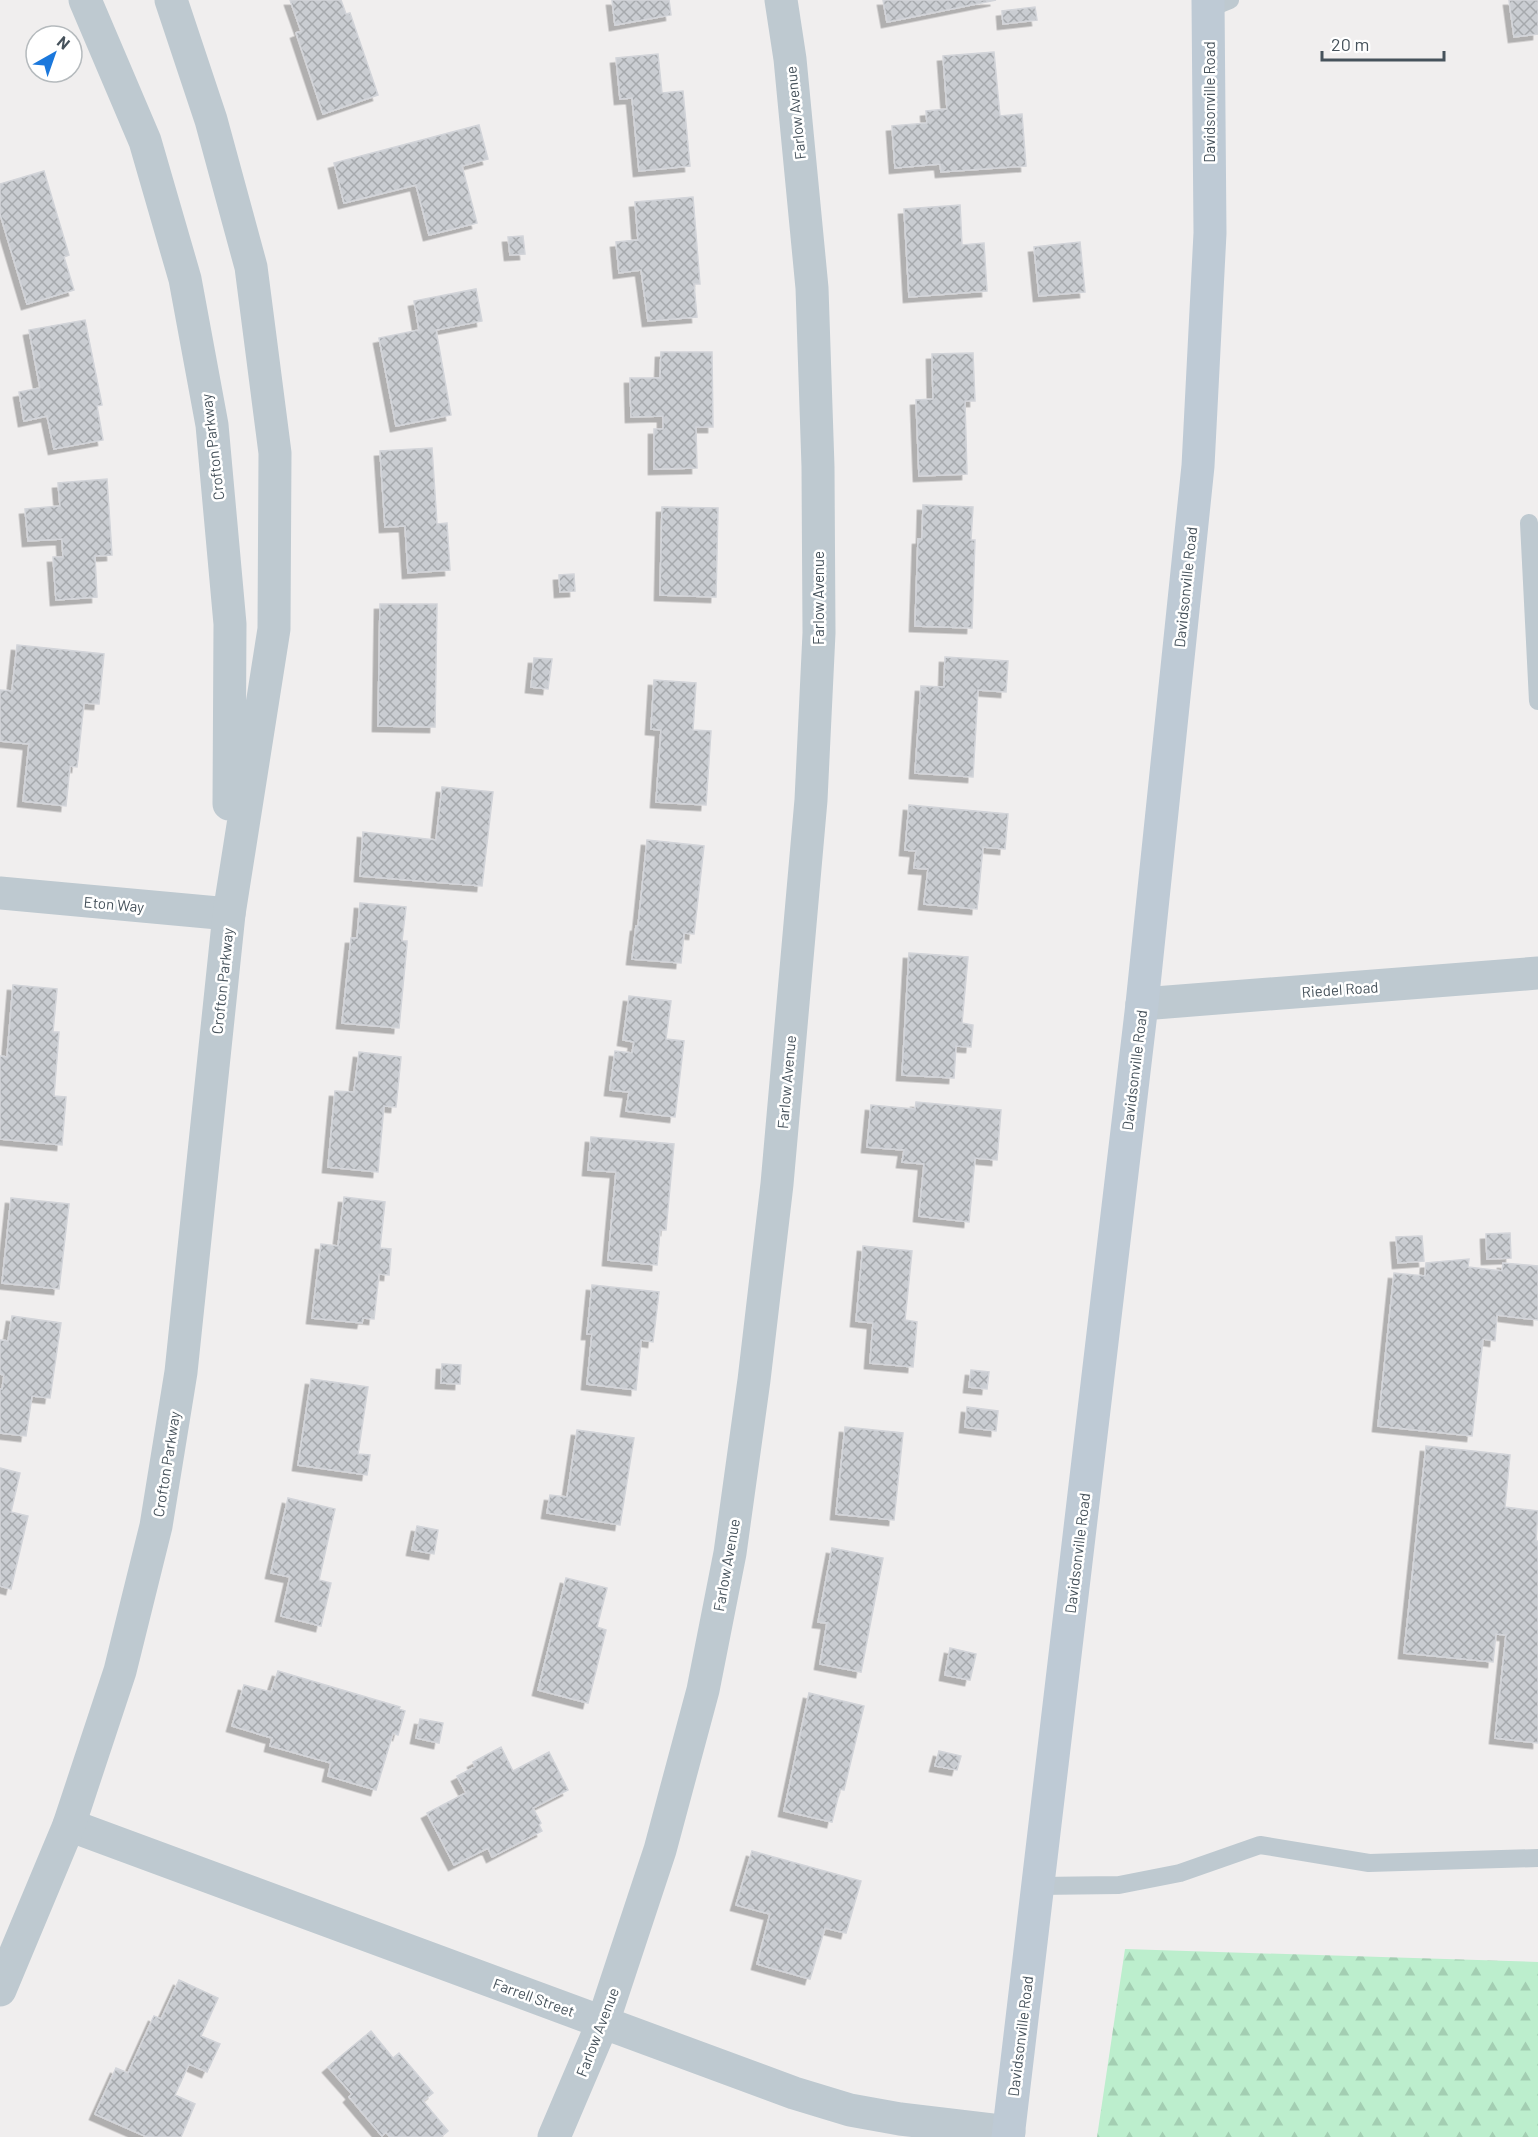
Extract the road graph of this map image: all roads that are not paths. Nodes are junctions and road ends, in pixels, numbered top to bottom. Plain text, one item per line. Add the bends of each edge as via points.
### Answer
1 (85, 0) edge
2 (171, 0) edge
3 (781, 0) edge
4 (1215, 3) edge
5 (1528, 523) dead end
6 (1538, 701) edge
7 (0, 893) edge
8 (229, 914) junction
9 (1538, 973) edge
10 (1142, 1004) junction
11 (69, 1825) junction
12 (1538, 1858) edge
13 (1038, 1886) junction
14 (0, 1990) edge
15 (603, 2022) junction
16 (1008, 2134) edge
17 (554, 2137) edge

1 - 8 street, Crofton Parkway via 145,141 185,279 212,424 230,624
2 - 8 street, Crofton Parkway via 211,120 251,267 274,453 274,629
3 - 15 street, Farlow Avenue via 812,288 819,633 811,800 777,1184 730,1553 703,1690 666,1827
4 - 10 main road, Davidsonville Road via 1210,233 1198,466
5 - 6 lane
7 - 8 street, Eton Way
8 - 11 street, Crofton Parkway via 181,1372 156,1526 120,1671
9 - 10 street, Riedel Road
10 - 13 main road, Davidsonville Road
11 - 14 street, Crofton Parkway
11 - 15 street, Farrell Street
12 - 13 lane via 1369,1863 1260,1845 1180,1873 1119,1885
13 - 16 main road, Davidsonville Road
15 - 16 street, Farrell Street via 850,2110
15 - 17 street, Farlow Avenue

